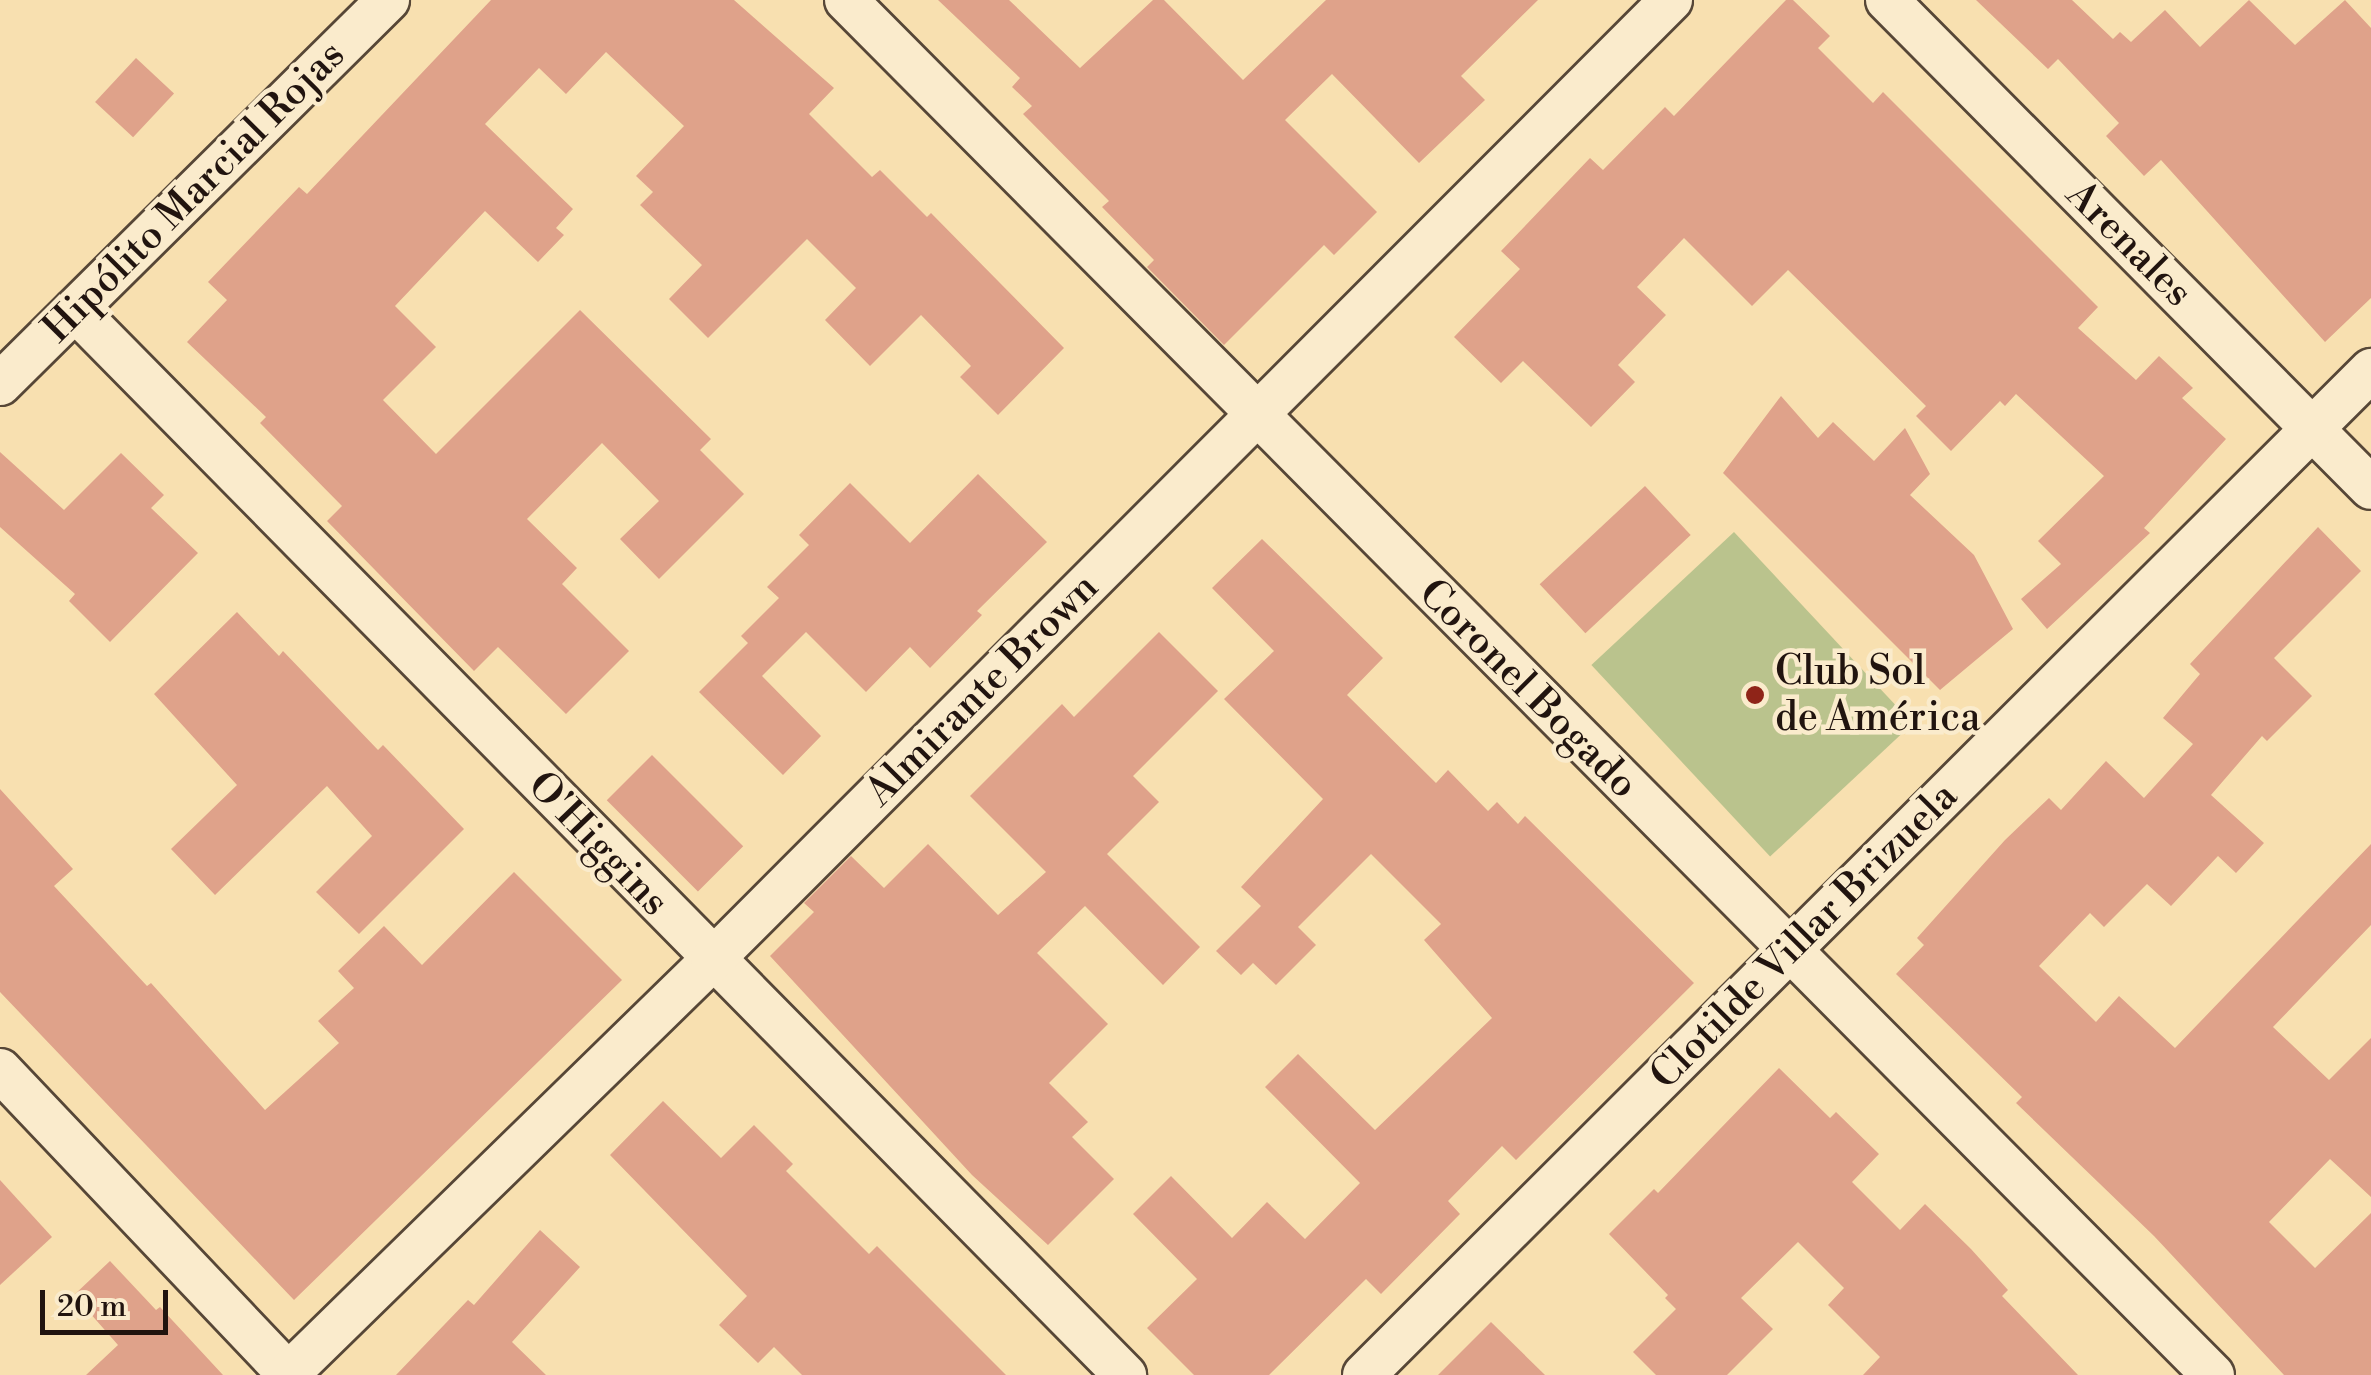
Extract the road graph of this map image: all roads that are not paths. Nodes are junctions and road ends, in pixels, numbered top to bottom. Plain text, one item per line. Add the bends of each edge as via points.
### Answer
1 (388, 0) edge
2 (846, 0) edge
3 (1672, 0) edge
4 (1887, 0) edge
5 (75, 310) junction
6 (2371, 370) edge
7 (0, 384) edge
8 (1256, 416) junction
9 (2312, 428) junction
10 (2371, 488) edge
11 (1789, 951) junction
12 (712, 960) junction
13 (0, 1070) edge
14 (288, 1374) edge
15 (1126, 1375) edge
16 (1364, 1375) edge
17 (2213, 1375) edge

1 - 5 street, Hipólito Marcial Rojas
2 - 8 street, Coronel Bogado
3 - 8 street, Almirante Brown
4 - 9 street, Arenales
5 - 7 street, Hipólito Marcial Rojas
5 - 12 street, O'Higgins
6 - 9 street, Clotilde Villar Brizuela
8 - 11 street, Coronel Bogado
8 - 12 street, Almirante Brown
9 - 10 street, Arenales
9 - 11 street, Clotilde Villar Brizuela
11 - 16 street, Clotilde Villar Brizuela
11 - 17 street, Coronel Bogado
12 - 14 street, Almirante Brown
12 - 15 street, O'Higgins
13 - 14 street

